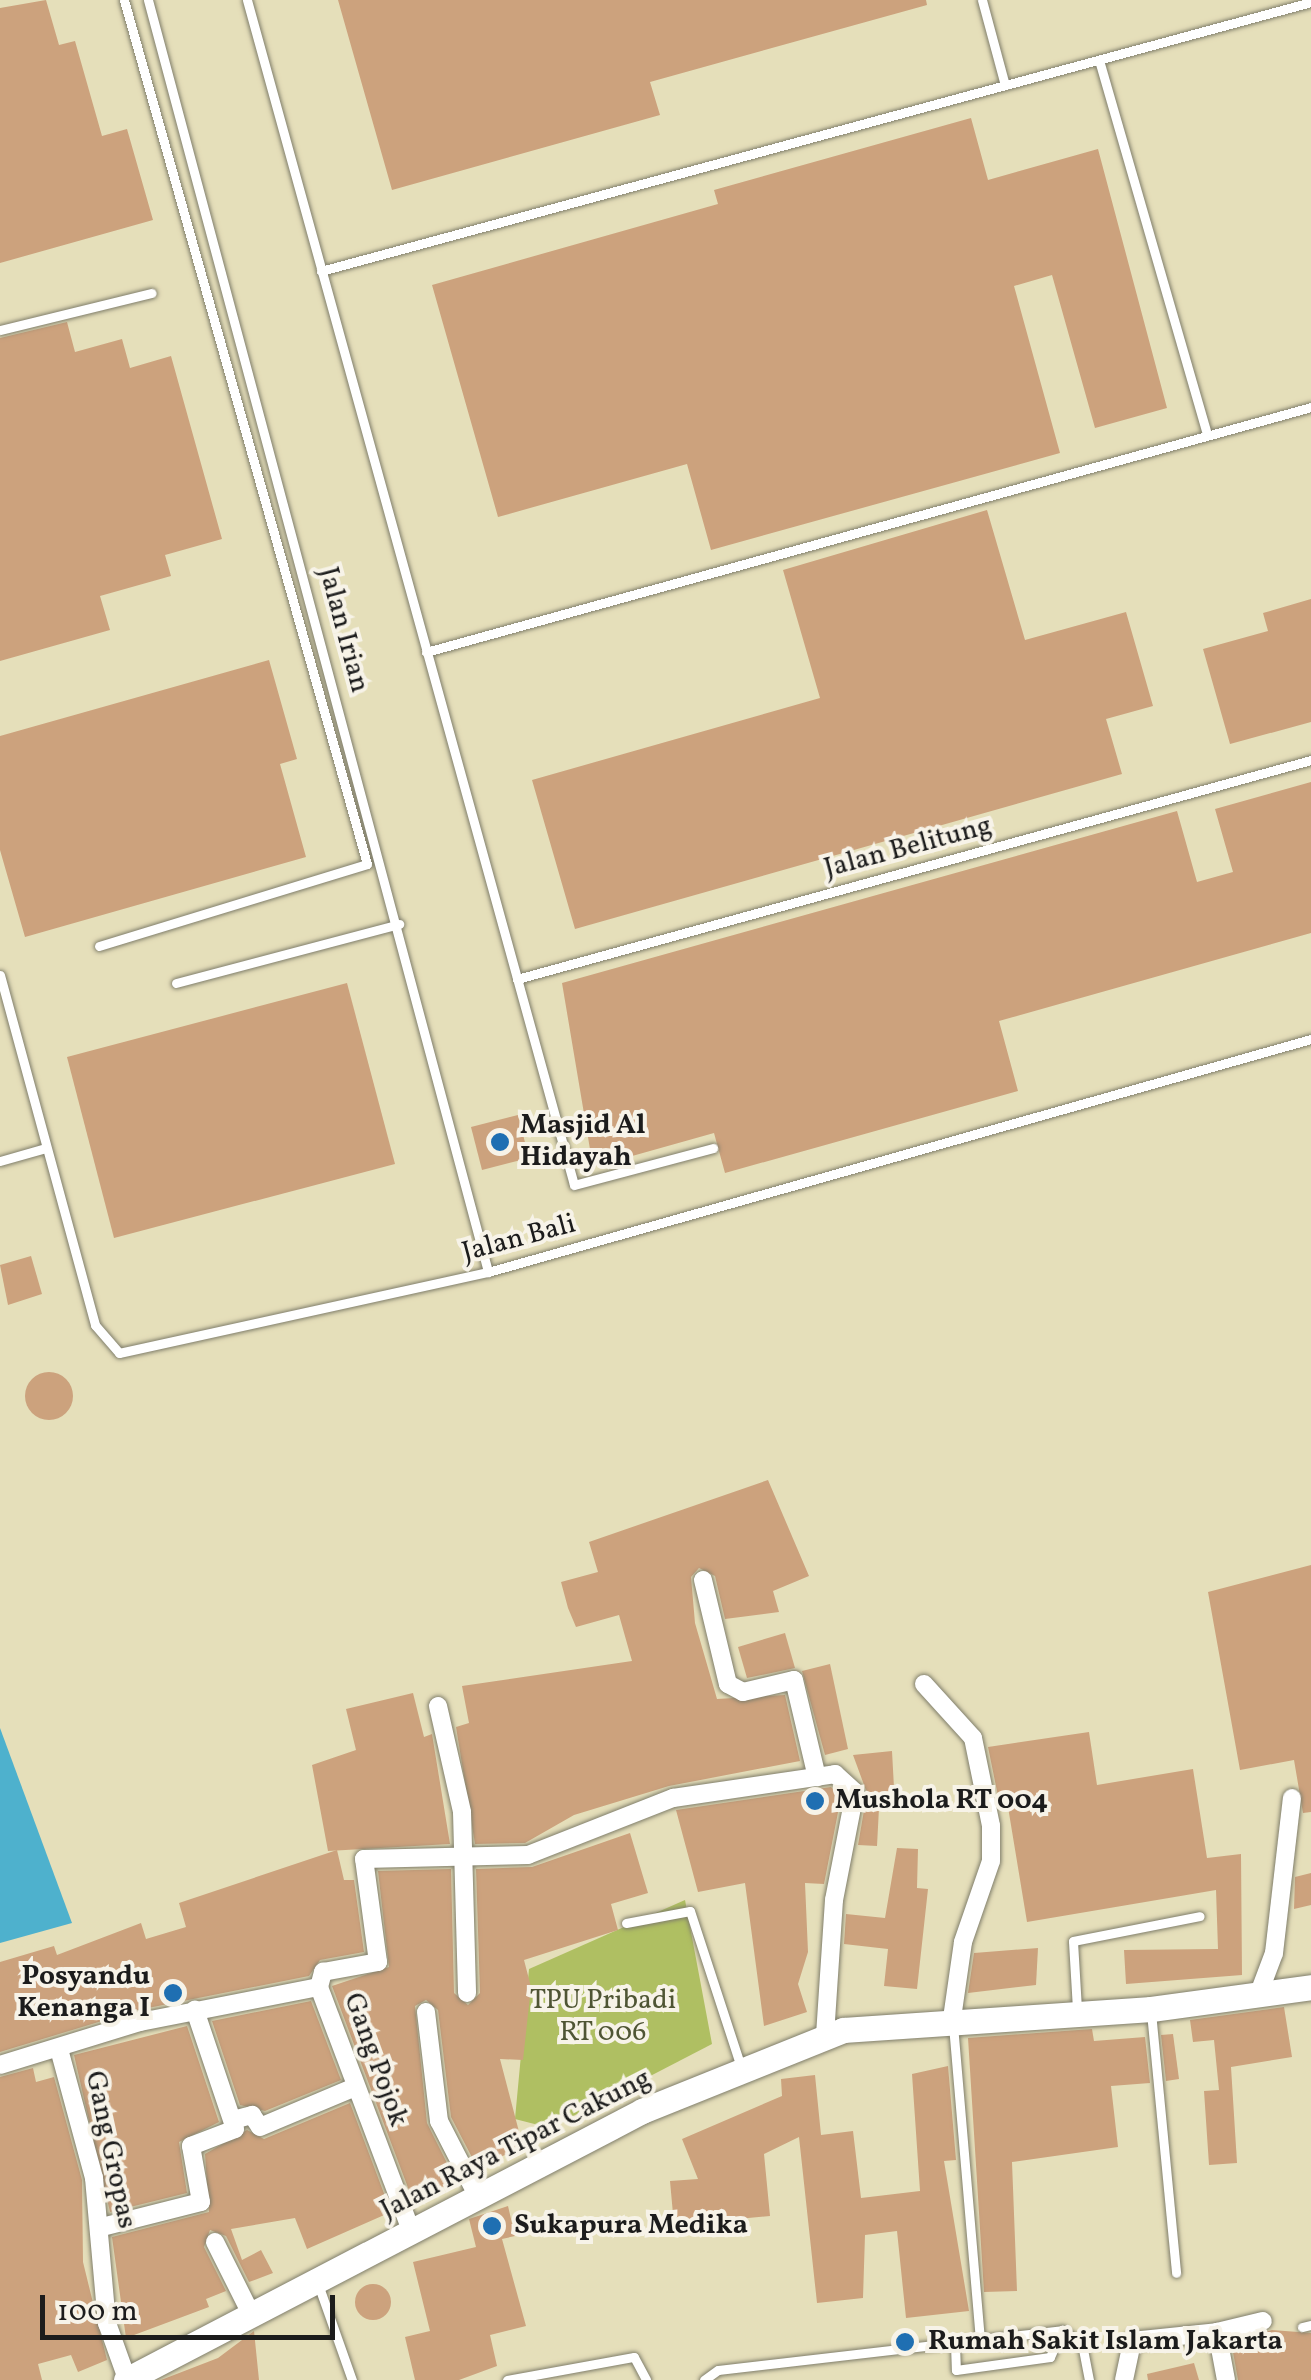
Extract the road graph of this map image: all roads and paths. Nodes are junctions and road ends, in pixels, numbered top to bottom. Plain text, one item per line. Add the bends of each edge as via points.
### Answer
1 (124, 0) edge
2 (148, 0) edge
3 (246, 0) edge
4 (982, 0) edge
5 (1311, 2) edge
6 (1099, 60) junction
7 (1005, 85) junction
8 (321, 270) junction
9 (152, 294) dead end
10 (0, 330) edge
11 (1311, 407) edge
12 (1206, 434) junction
13 (426, 652) junction
14 (1311, 760) edge
15 (400, 924) junction
16 (99, 946) dead end
17 (0, 975) edge
18 (516, 979) junction
19 (176, 983) dead end
20 (1311, 1039) edge
21 (46, 1148) junction
22 (713, 1148) dead end
23 (0, 1161) edge
24 (488, 1272) junction
25 (703, 1580) dead end
26 (924, 1684) dead end
27 (438, 1706) dead end
28 (817, 1777) junction
29 (1292, 1798) dead end
30 (466, 1856) junction
31 (1200, 1916) dead end
32 (626, 1923) dead end
33 (318, 1987) junction
34 (1311, 1987) edge
35 (467, 1993) dead end
36 (1259, 1994) junction
37 (195, 2010) junction
38 (1151, 2010) junction
39 (426, 2012) dead end
40 (1077, 2012) junction
41 (952, 2018) junction
42 (825, 2036) junction
43 (59, 2049) junction
44 (0, 2065) edge
45 (740, 2067) junction
46 (353, 2088) junction
47 (233, 2120) junction
48 (476, 2196) junction
49 (102, 2227) junction
50 (412, 2233) junction
51 (215, 2242) dead end
52 (1176, 2273) dead end
53 (317, 2281) junction
54 (250, 2312) junction
55 (1263, 2321) dead end
56 (1062, 2330) junction
57 (1217, 2332) junction
58 (980, 2342) junction
59 (954, 2344) junction
60 (956, 2375) edge
61 (126, 2380) edge
62 (352, 2380) edge
63 (507, 2380) edge
64 (646, 2380) edge
65 (704, 2380) edge
66 (1089, 2380) edge
67 (1124, 2380) edge
68 (1226, 2380) edge

1 - 16 lane via 367,864
2 - 15 lane, Jalan Irian
3 - 8 lane
4 - 7 lane
5 - 6 lane
6 - 7 lane
6 - 12 lane
7 - 8 lane
8 - 13 lane
9 - 10 lane
11 - 12 lane
12 - 13 lane
13 - 18 lane
14 - 18 lane, Jalan Belitung
15 - 19 lane
15 - 24 lane, Jalan Irian
17 - 21 lane, Jalan Bali
18 - 22 lane via 574,1185
20 - 24 lane, Jalan Bali
21 - 23 lane
21 - 24 lane, Jalan Bali via 95,1325 119,1353
25 - 28 street via 728,1684 743,1692 794,1680
26 - 41 street via 973,1738 991,1826 992,1860 962,1942
27 - 30 street
28 - 30 street via 673,1798 528,1854
28 - 42 street via 848,1778 855,1792 834,1900
29 - 36 street via 1274,1953
30 - 33 street via 364,1859 378,1962 323,1972
30 - 35 street
31 - 40 lane via 1074,1940
32 - 45 lane via 690,1911
33 - 37 street, Gang Pojok
33 - 46 street, Gang Pojok
34 - 36 street, Jalan Raya Tipar Cakung
36 - 38 street, Jalan Raya Tipar Cakung
37 - 43 street, Gang Pojok
37 - 47 street
38 - 40 street, Jalan Raya Tipar Cakung
38 - 52 lane
39 - 48 street via 439,2121
40 - 41 street, Jalan Raya Tipar Cakung
41 - 42 street, Jalan Raya Tipar Cakung
41 - 58 lane
42 - 45 street, Jalan Raya Tipar Cakung
43 - 44 street, Gang Pojok
43 - 49 street, Gang Gropas
45 - 48 street, Jalan Raya Tipar Cakung
46 - 47 street via 260,2128 253,2116
46 - 50 street, Gang Pojok
47 - 49 street via 232,2131 191,2146 201,2202
48 - 50 street, Jalan Raya Tipar Cakung
49 - 61 street, Gang Gropas via 107,2324
50 - 53 street, Jalan Raya Tipar Cakung
51 - 54 street
53 - 54 street, Jalan Raya Tipar Cakung
53 - 62 lane
54 - 61 street, Jalan Raya Tipar Cakung
55 - 57 street
56 - 58 lane
56 - 60 lane via 1050,2357
56 - 66 lane via 1082,2344
57 - 67 street via 1132,2341
57 - 68 street
58 - 59 lane
59 - 60 lane
59 - 65 lane via 718,2370
63 - 64 lane via 634,2357

